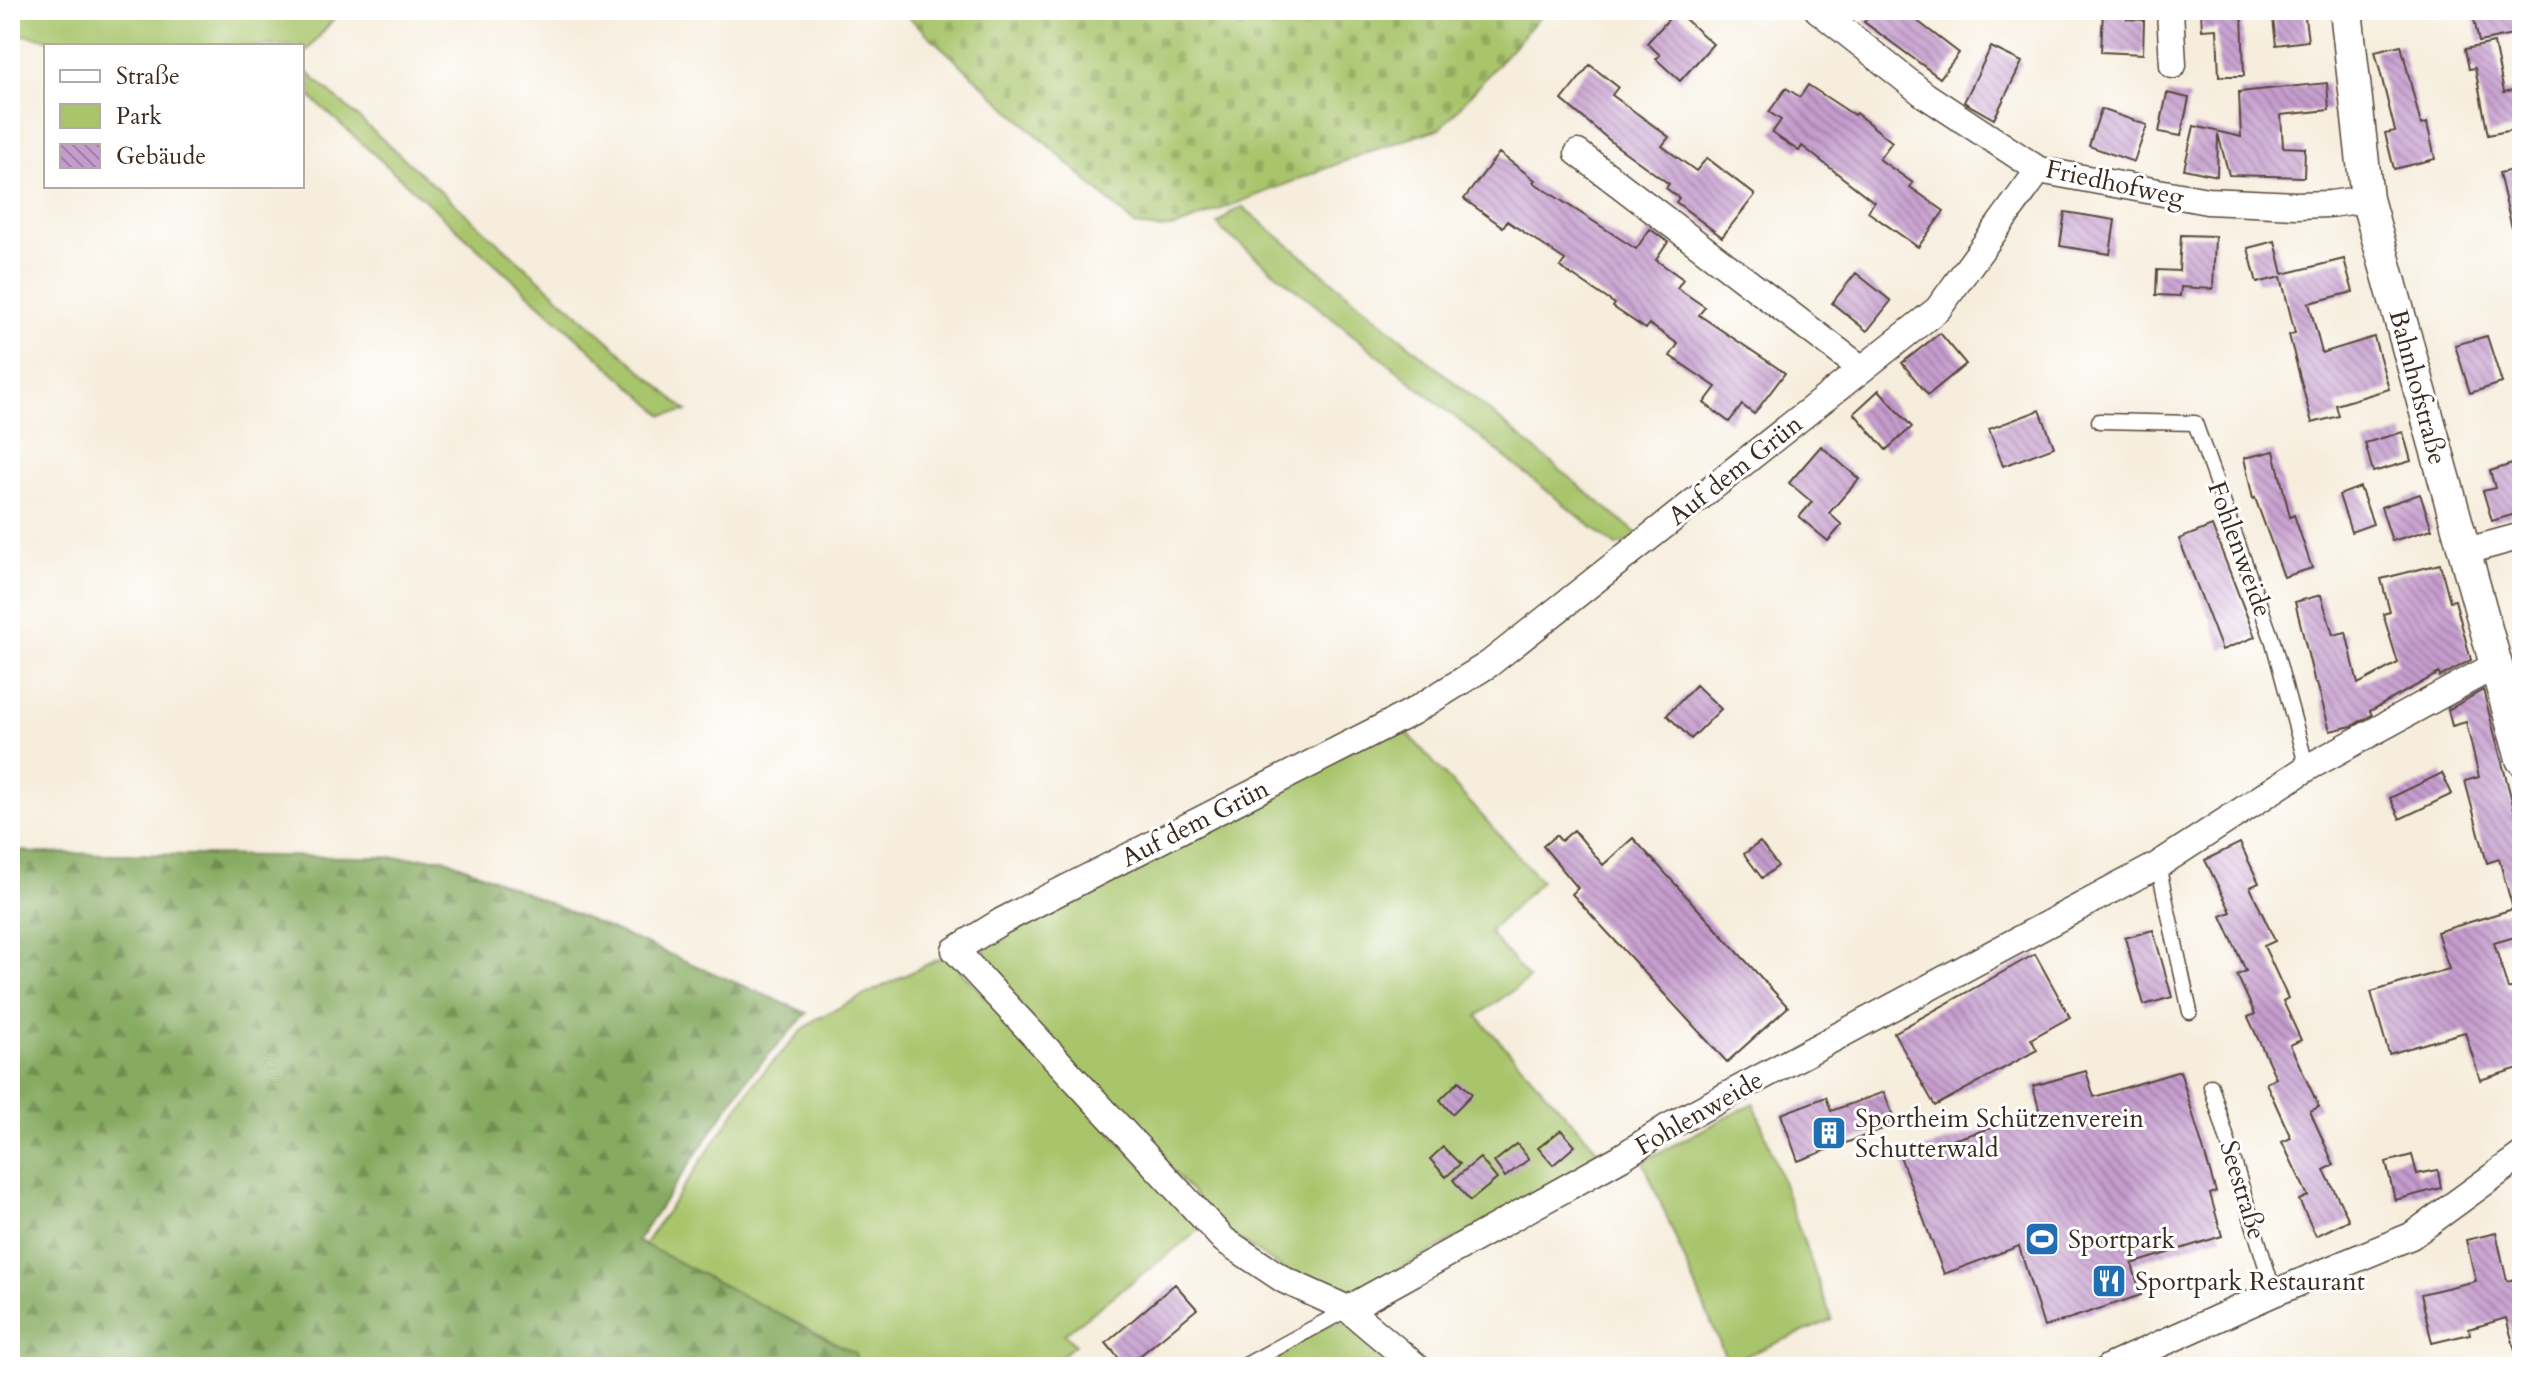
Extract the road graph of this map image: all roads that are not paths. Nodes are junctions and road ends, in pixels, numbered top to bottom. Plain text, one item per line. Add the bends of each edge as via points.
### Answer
1 (1818, 10) edge
2 (2170, 10) edge
3 (2346, 10) edge
4 (2173, 65) dead end
5 (1578, 153) dead end
6 (2039, 170) junction
7 (2367, 199) junction
8 (1862, 369) junction
9 (2099, 421) dead end
10 (2522, 536) edge
11 (2463, 552) junction
12 (2496, 665) junction
13 (2522, 759) edge
14 (2307, 768) junction
15 (2158, 865) junction
16 (2190, 1012) dead end
17 (2211, 1086) dead end
18 (2522, 1155) edge
19 (2274, 1293) junction
20 (1348, 1309) junction
21 (1242, 1367) edge
22 (1417, 1367) edge
23 (2109, 1367) edge

1 - 6 street, Friedhofweg via 1925,95
2 - 4 street
3 - 7 street, Bahnhofstraße
5 - 8 street
6 - 7 street, Friedhofweg via 2207,201 2296,205
6 - 8 street, Auf dem Grün via 1938,309
7 - 11 street, Bahnhofstraße
8 - 20 street, Auf dem Grün via 1489,664 1412,712 1002,921 955,950 1224,1240 1284,1280
9 - 14 lane, Fohlenweide via 2195,423 2273,642
10 - 11 street
11 - 12 street, Bahnhofstraße
12 - 13 street, Bahnhofstraße
12 - 14 street, Fohlenweide
14 - 15 street, Fohlenweide
15 - 16 lane
15 - 20 street, Fohlenweide via 1668,1127
17 - 19 lane, Seestraße
18 - 19 street via 2411,1236
19 - 23 street
20 - 21 lane, Fohlenweide
20 - 22 street

